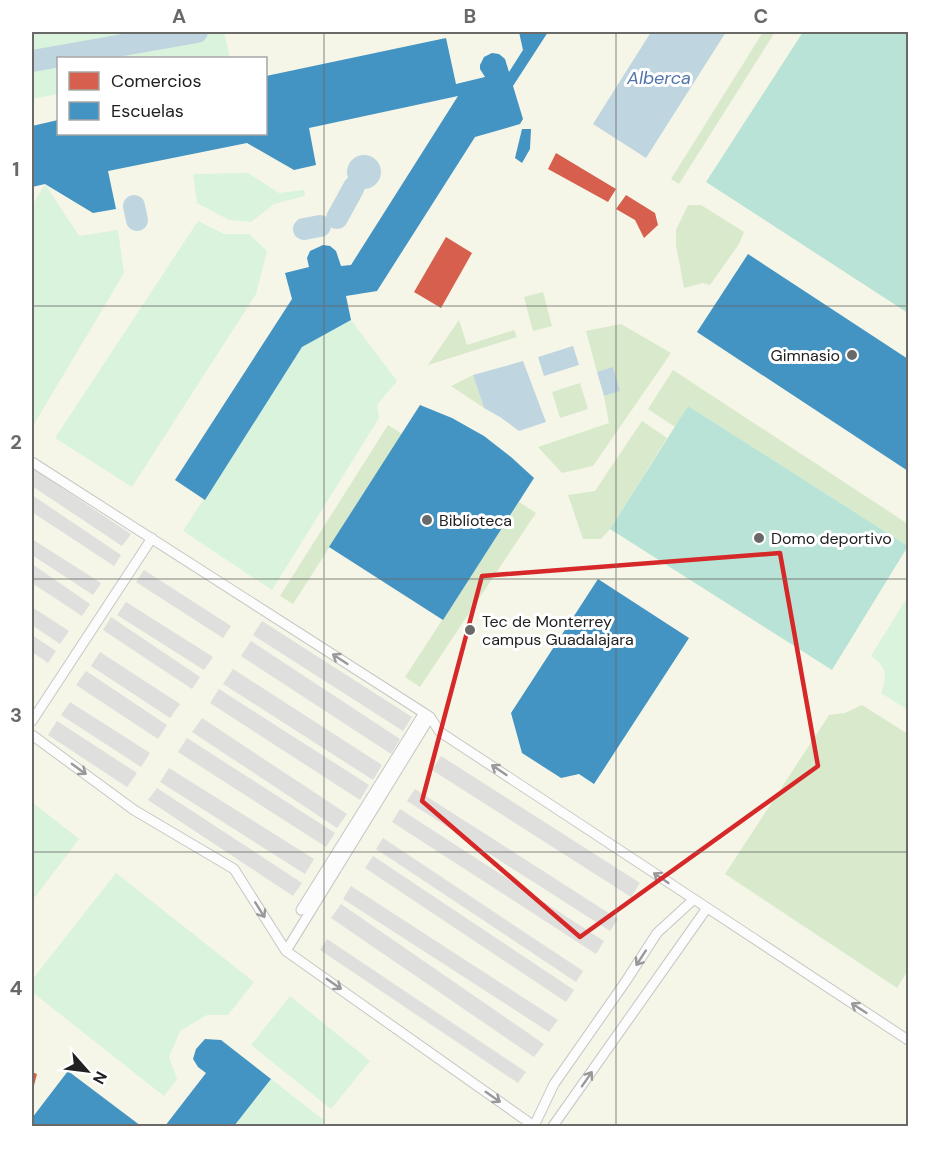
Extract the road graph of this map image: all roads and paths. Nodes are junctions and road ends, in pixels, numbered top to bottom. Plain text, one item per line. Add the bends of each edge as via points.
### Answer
1 (32, 462) edge
2 (152, 538) junction
3 (427, 715) junction
4 (32, 722) edge
5 (32, 735) edge
6 (693, 900) junction
7 (707, 908) junction
8 (301, 910) dead end
9 (286, 951) junction
10 (909, 1040) edge
11 (534, 1126) edge
12 (553, 1126) edge

1 - 2 lane
3 -> 2 lane
2 - 4 lane
6 -> 3 lane via 440,732
3 - 8 lane
3 - 9 lane
5 -> 9 lane via 134,810 234,869
6 - 7 lane
6 -> 11 lane via 657,933 554,1084
10 -> 7 lane
12 -> 7 lane
9 -> 11 lane

